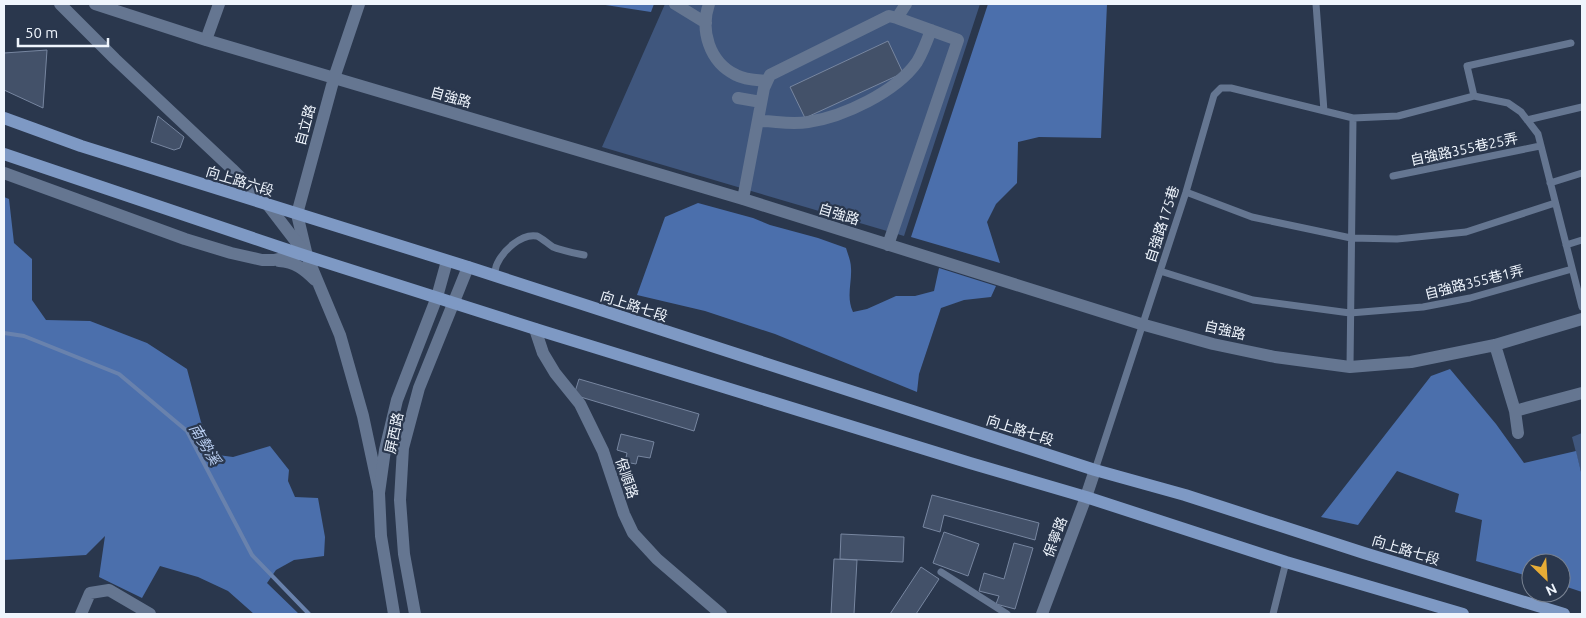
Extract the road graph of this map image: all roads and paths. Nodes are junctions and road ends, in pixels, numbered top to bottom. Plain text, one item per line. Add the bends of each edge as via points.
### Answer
1 (60, 4) edge
2 (95, 4) edge
3 (219, 4) edge
4 (359, 4) edge
5 (675, 4) edge
6 (709, 4) edge
7 (906, 4) edge
8 (1316, 4) edge
9 (896, 18) junction
10 (706, 23) junction
11 (931, 30) junction
12 (206, 40) junction
13 (1571, 43) dead end
14 (334, 78) junction
15 (767, 81) junction
16 (1474, 96) junction
17 (738, 98) dead end
18 (761, 102) junction
19 (1582, 107) edge
20 (1324, 111) junction
21 (4, 118) edge
22 (1353, 118) junction
23 (1527, 120) junction
24 (758, 121) junction
25 (1540, 146) junction
26 (4, 154) edge
27 (4, 173) edge
28 (1582, 173) edge
29 (1393, 176) dead end
30 (1550, 183) junction
31 (1186, 192) junction
32 (743, 200) junction
33 (1555, 203) junction
34 (268, 205) junction
35 (297, 214) junction
36 (1351, 238) junction
37 (1582, 240) edge
38 (888, 245) junction
39 (1566, 245) junction
40 (304, 255) junction
41 (584, 255) dead end
42 (274, 260) junction
43 (447, 261) junction
44 (468, 267) junction
45 (1572, 269) junction
46 (1160, 271) junction
47 (495, 276) junction
48 (319, 284) junction
49 (437, 297) junction
50 (454, 302) junction
51 (1582, 307) edge
52 (1350, 313) junction
53 (1582, 319) edge
54 (1142, 324) junction
55 (535, 329) junction
56 (1495, 345) junction
57 (1350, 367) junction
58 (1582, 393) edge
59 (1515, 411) junction
60 (1518, 432) dead end
61 (1095, 470) junction
62 (379, 493) junction
63 (1086, 496) junction
64 (1286, 562) junction
65 (941, 572) dead end
66 (81, 614) edge
67 (150, 614) edge
68 (394, 614) edge
69 (415, 614) edge
70 (721, 614) edge
71 (1007, 614) edge
72 (1042, 614) edge
73 (1273, 614) edge
74 (1463, 614) edge
75 (1564, 614) edge

1 - 34 street
2 - 12 street, 自強路
3 - 12 street
4 - 14 street, 自立路
5 - 10 street
6 - 10 street
7 - 9 street
8 - 20 lane
9 - 11 street
9 - 15 street via 889,16 770,75
10 - 15 street via 705,34 720,62 736,76
11 - 24 street via 917,61 905,75 867,101 808,122
11 - 38 street via 958,40
12 - 14 street, 自強路
13 - 16 lane via 1467,66
14 - 32 street, 自強路
14 - 35 street, 自立路
15 - 18 street
16 - 22 lane, 自強路175巷 via 1398,116
16 - 23 lane via 1508,103
17 - 18 street
18 - 24 street
19 - 23 lane
20 - 22 lane, 自強路175巷
20 - 31 lane, 自強路175巷 via 1221,88 1214,95
21 - 34 main road, 向上路六段
22 - 36 lane
23 - 25 lane via 1538,134
24 - 32 street
25 - 29 lane, 自強路355巷25弄
25 - 30 lane
26 - 40 main road
27 - 42 street via 186,239 231,253
28 - 30 lane
30 - 33 lane
31 - 36 lane via 1252,217
31 - 46 lane, 自強路175巷
32 - 38 street, 自強路
33 - 36 lane via 1466,232 1397,239
33 - 39 lane
34 - 35 main road, 向上路六段
34 - 40 street
35 - 40 street, 自立路
35 - 43 main road, 向上路六段
36 - 52 lane
37 - 39 lane
38 - 54 street, 自強路
39 - 45 lane
40 - 42 street
40 - 48 street, 屏西路
40 - 49 main road
41 - 47 lane via 552,246 537,236 522,237 500,259
42 - 48 street via 303,268
43 - 44 main road, 向上路六段
43 - 49 street, 屏西路
44 - 47 main road, 向上路七段
44 - 50 street, 屏西路
45 - 51 lane
45 - 52 lane, 自強路355巷1弄 via 1470,298 1423,307
46 - 52 lane, 自強路355巷1弄 via 1253,300
46 - 54 lane, 自強路175巷
47 - 61 main road, 向上路七段
48 - 62 street, 屏西路 via 340,335 363,416
49 - 50 main road
49 - 62 street, 屏西路 via 397,400
50 - 55 main road
50 - 69 street, 屏西路 via 419,388 404,448 400,500 404,554
52 - 57 lane
53 - 56 street, 自強路
54 - 57 street, 自強路 via 1275,357
54 - 61 lane, 自強路175巷
55 - 63 main road
55 - 70 street, 保順路 via 543,353 555,374 580,404 603,451 633,533 657,559
56 - 57 street, 自強路 via 1410,362
56 - 59 street
58 - 59 street
59 - 60 street
61 - 63 street, 保寧路
61 - 75 main road, 向上路七段 via 1185,495
62 - 68 street, 屏西路 via 381,536
63 - 64 main road
63 - 72 street, 保寧路
64 - 73 lane
64 - 74 main road
65 - 71 lane
66 - 67 street via 90,593 109,590

